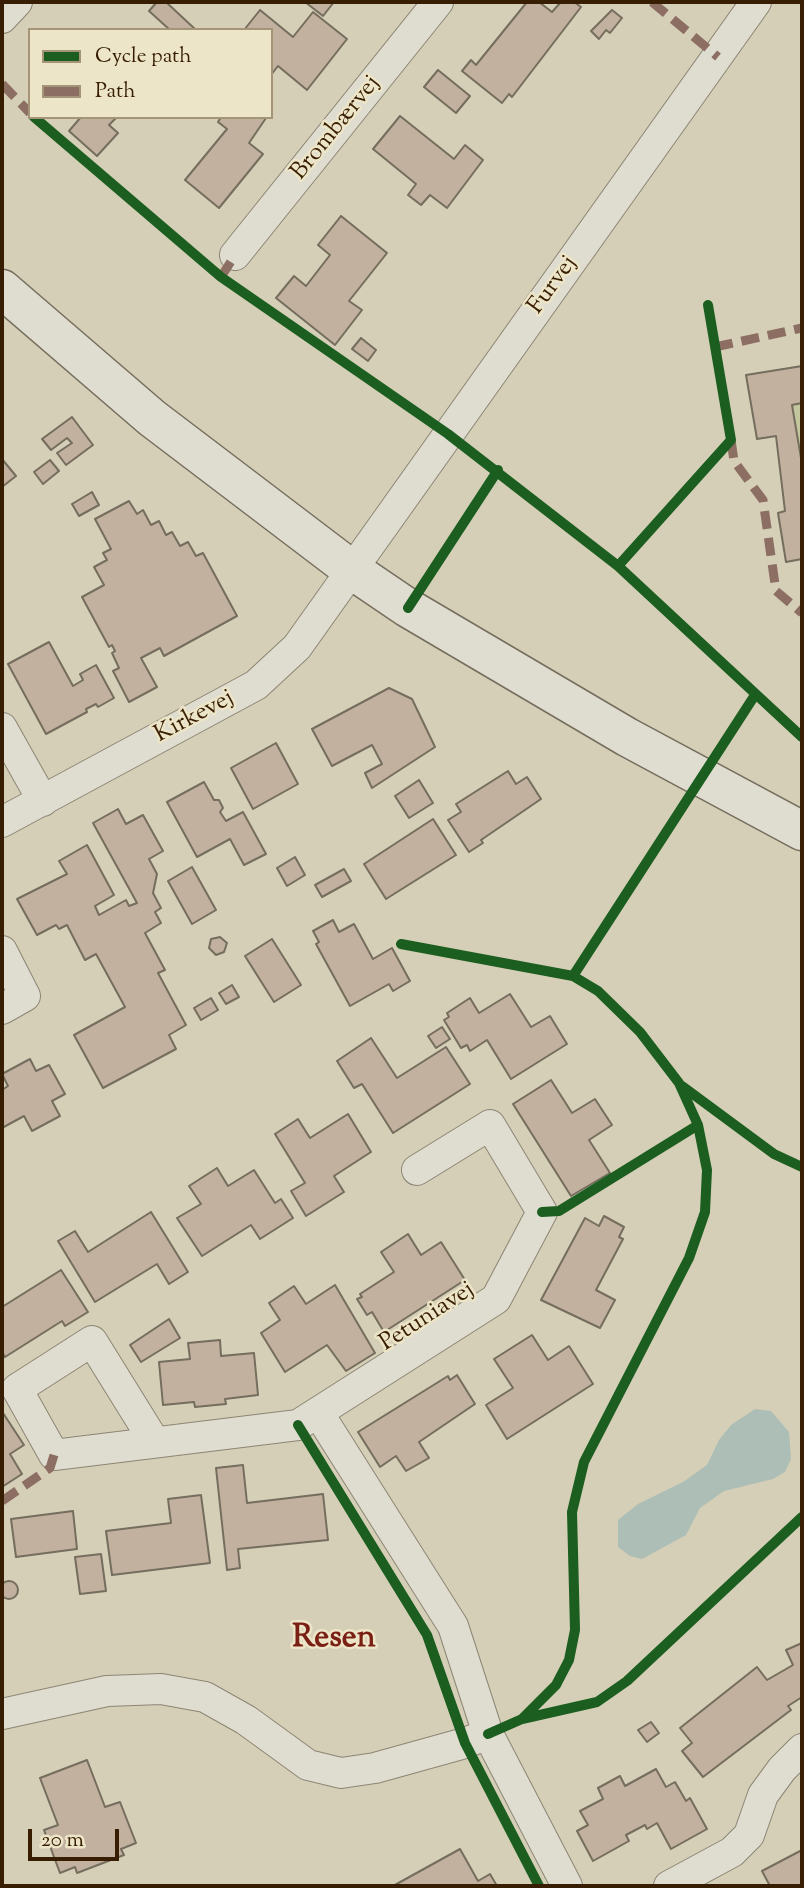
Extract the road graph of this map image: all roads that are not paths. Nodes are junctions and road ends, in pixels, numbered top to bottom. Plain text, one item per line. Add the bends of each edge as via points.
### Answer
1 (16, 2) edge
2 (438, 2) edge
3 (756, 2) edge
4 (2, 18) edge
5 (235, 255) dead end
6 (2, 289) edge
7 (352, 570) junction
8 (2, 728) edge
9 (43, 800) junction
10 (2, 822) edge
11 (802, 831) edge
12 (2, 951) edge
13 (2, 1009) edge
14 (417, 1170) dead end
15 (319, 1414) junction
16 (154, 1441) junction
17 (2, 1714) edge
18 (488, 1734) junction
19 (802, 1749) edge
20 (567, 1886) edge
21 (669, 1886) edge

1 - 4 street
2 - 5 street, Brombærvej
3 - 7 street, Furvej
6 - 7 main road via 152,418
7 - 9 street, Kirkevej via 297,647 256,685
7 - 11 main road via 627,737
8 - 9 street
9 - 10 street, Kirkevej
12 - 13 street via 25,996
14 - 15 street, Petuniavej via 490,1125 542,1212 496,1299
15 - 16 street, Petuniavej via 298,1425
15 - 18 street via 453,1626
16 - 16 street, Petuniavej via 54,1455 17,1389 92,1341
17 - 18 street via 107,1691 161,1689 205,1698 246,1720 308,1765 341,1773 465,1744
18 - 20 street
19 - 21 street via 763,1796 749,1835 732,1852

